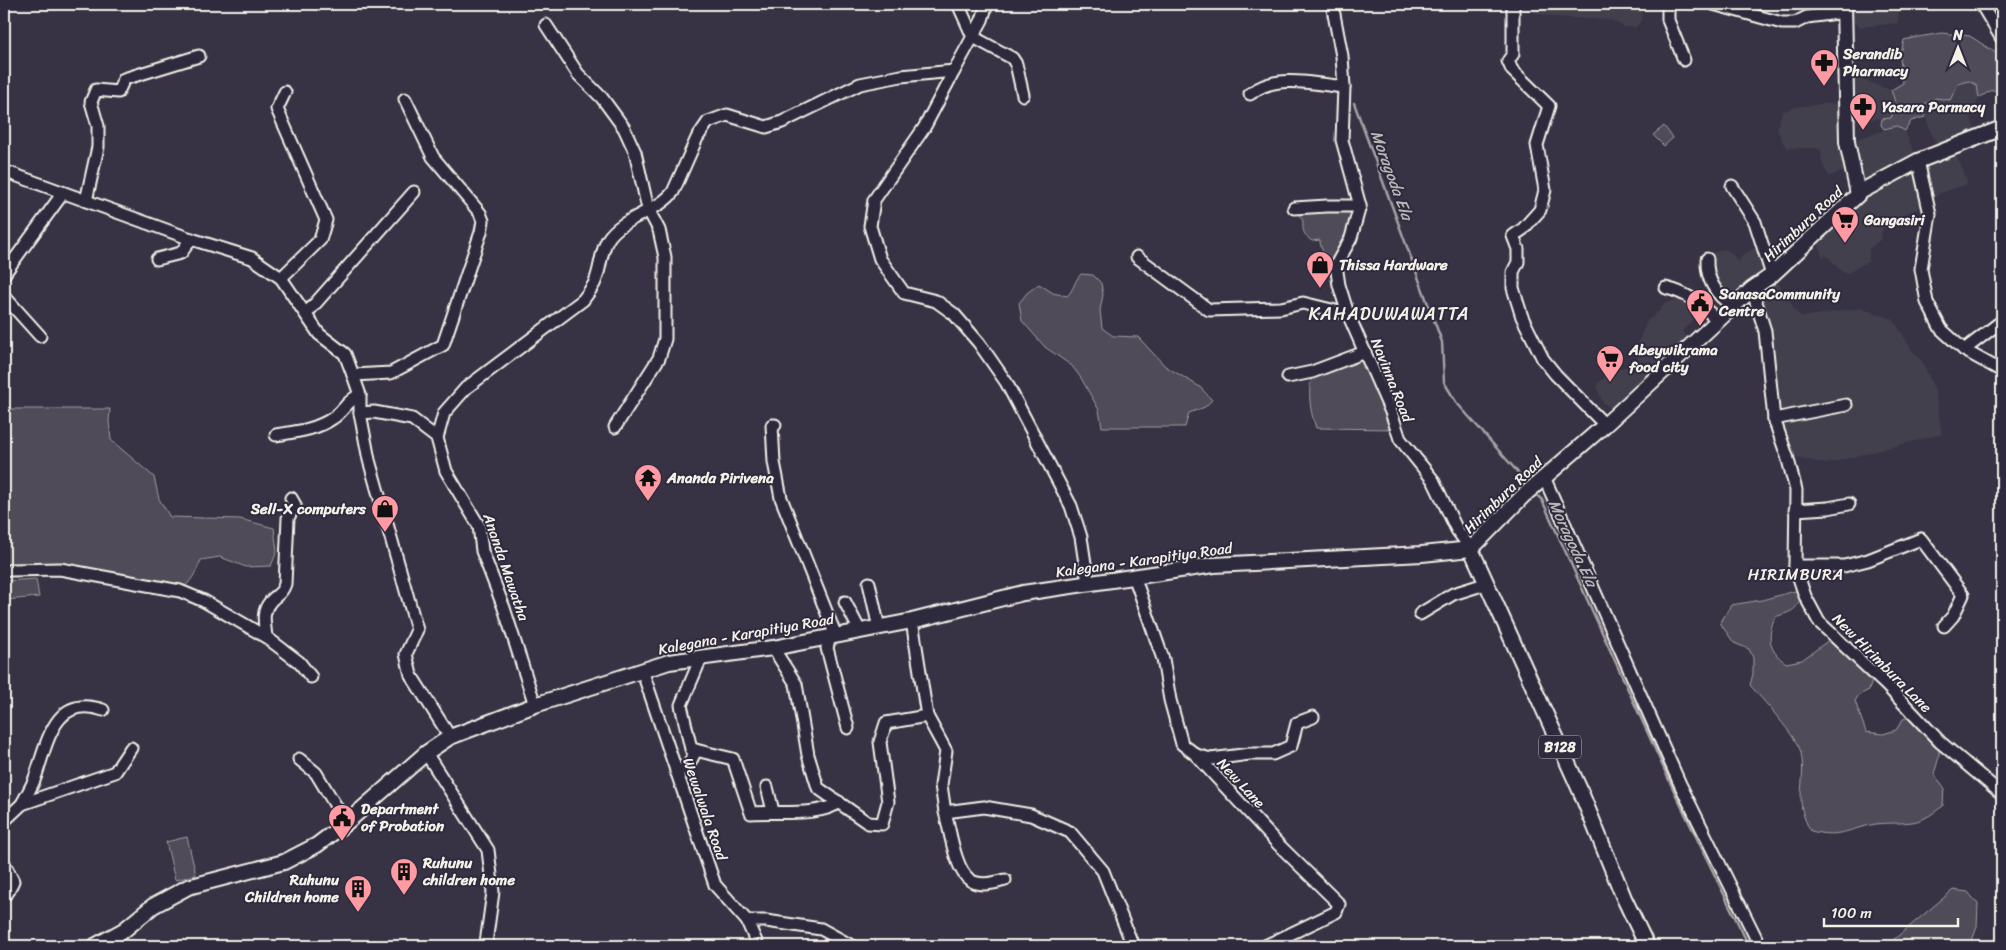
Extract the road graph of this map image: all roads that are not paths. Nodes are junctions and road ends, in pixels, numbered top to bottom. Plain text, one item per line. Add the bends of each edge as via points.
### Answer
1 (958, 4) edge
2 (987, 4) edge
3 (1332, 4) edge
4 (1514, 4) edge
5 (1668, 4) edge
6 (1713, 4) edge
7 (1981, 4) edge
8 (1845, 8) edge
9 (546, 25) dead end
10 (973, 37) junction
11 (2002, 39) edge
12 (200, 56) dead end
13 (1684, 60) dead end
14 (954, 72) junction
15 (1344, 87) junction
16 (286, 92) dead end
17 (1250, 94) dead end
18 (1023, 95) dead end
19 (405, 99) dead end
20 (2002, 128) edge
21 (1918, 161) junction
22 (4, 171) edge
23 (1732, 186) dead end
24 (414, 192) dead end
25 (63, 193) junction
26 (1858, 194) junction
27 (86, 201) junction
28 (1360, 206) junction
29 (1294, 208) dead end
30 (648, 209) junction
31 (191, 239) junction
32 (1137, 257) dead end
33 (157, 259) dead end
34 (1707, 259) dead end
35 (4, 274) edge
36 (1772, 275) junction
37 (281, 278) junction
38 (1666, 288) dead end
39 (1752, 289) junction
40 (4, 296) edge
41 (1734, 307) junction
42 (306, 314) junction
43 (1348, 314) junction
44 (1718, 321) junction
45 (2002, 321) edge
46 (40, 336) dead end
47 (1964, 350) junction
48 (1365, 352) junction
49 (2002, 371) edge
50 (353, 375) junction
51 (1288, 377) dead end
52 (360, 395) junction
53 (1846, 405) dead end
54 (360, 413) junction
55 (1774, 419) junction
56 (775, 425) dead end
57 (1605, 425) junction
58 (615, 427) dead end
59 (276, 435) dead end
60 (437, 438) junction
61 (1542, 480) junction
62 (291, 498) dead end
63 (1849, 504) dead end
64 (1795, 510) junction
65 (1470, 549) junction
66 (1795, 566) junction
67 (11, 570) dead end
68 (1134, 576) junction
69 (869, 583) dead end
70 (1088, 583) junction
71 (1485, 584) junction
72 (845, 602) dead end
73 (1420, 614) dead end
74 (912, 621) junction
75 (1944, 626) dead end
76 (880, 628) junction
77 (860, 631) junction
78 (833, 636) junction
79 (266, 637) junction
80 (773, 648) junction
81 (701, 658) junction
82 (642, 670) junction
83 (311, 677) dead end
84 (535, 705) junction
85 (103, 710) dead end
86 (927, 716) junction
87 (1313, 716) dead end
88 (848, 728) dead end
89 (450, 737) junction
90 (131, 748) dead end
91 (696, 750) junction
92 (426, 754) junction
93 (1194, 754) junction
94 (298, 759) dead end
95 (676, 772) junction
96 (767, 787) dead end
97 (2000, 789) edge
98 (839, 802) junction
99 (22, 804) junction
100 (772, 811) junction
101 (945, 812) junction
102 (4, 821) edge
103 (346, 823) junction
104 (4, 863) edge
105 (1005, 880) dead end
106 (4, 895) edge
107 (747, 921) junction
108 (95, 946) edge
109 (488, 946) edge
110 (758, 946) edge
111 (852, 946) edge
112 (1133, 946) edge
113 (1265, 946) edge
114 (1647, 946) edge
115 (1760, 946) edge

1 - 10 street
2 - 10 street
3 - 15 street
4 - 57 street via 1513,54 1508,61 1512,70 1549,106 1537,145 1545,190 1540,210 1524,229 1513,236 1518,249 1513,288 1522,317 1543,359
5 - 13 street via 1668,20
6 - 8 street via 1782,23 1796,23 1807,17
7 - 11 street
8 - 26 main road via 1847,142
9 - 30 street via 578,74 602,98 624,128 635,152
10 - 14 street
10 - 18 street via 1012,58
12 - 27 street via 124,79 118,92 96,90 91,102 98,126 98,148
14 - 30 street via 901,76 860,84 766,127 727,115 708,122 668,200
14 - 70 street via 924,128 874,200 870,226 880,259 904,293 936,301 954,314 1006,382 1071,506 1081,537
15 - 17 street via 1289,82 1266,84
15 - 28 street via 1342,140
16 - 37 street via 278,109 326,220 320,240
19 - 50 street via 433,157 480,213 483,221 481,232 443,345 391,373
20 - 21 main road
21 - 26 main road
21 - 47 street via 1930,214 1921,269 1927,302 1941,329
22 - 25 street
23 - 36 street via 1755,222
24 - 42 street
25 - 27 street
25 - 35 street
26 - 36 main road, Hirimbura Road
27 - 31 street
28 - 29 street
28 - 43 street, Navinna Road via 1351,238 1336,264
30 - 58 street via 659,230 665,257 666,340 659,358
30 - 60 street via 608,239 594,284 583,300 466,388 444,413
31 - 33 street via 181,253
31 - 37 street via 252,258
32 - 43 street via 1210,310 1281,308 1303,303
34 - 41 street via 1711,281 1721,298
36 - 39 main road, Hirimbura Road
37 - 42 street
38 - 44 street via 1697,300
39 - 41 main road, Hirimbura Road
39 - 55 street, New Hirimbura Lane via 1765,331
40 - 46 street
41 - 44 main road, Hirimbura Road
42 - 50 street via 319,334 345,354
43 - 48 street, Navinna Road
44 - 57 main road, Hirimbura Road
45 - 47 street
47 - 49 street
48 - 51 street via 1312,372
48 - 65 street, Navinna Road via 1400,439 1434,480 1457,530
50 - 52 street
52 - 54 street
52 - 59 street via 352,398 334,418 304,431
53 - 55 street
54 - 60 street via 374,412 412,419
54 - 89 street via 369,460 417,630 406,654 411,675
55 - 64 street, New Hirimbura Lane via 1796,490
56 - 78 street via 772,425 774,462 781,498
57 - 61 main road, Hirimbura Road
60 - 84 street, Ananda Mawatha via 446,471 479,526 482,551
61 - 65 main road, Hirimbura Road
61 - 115 street via 1680,784
62 - 79 street via 294,505 288,518 285,584 283,592 269,602 264,615
63 - 64 street
64 - 66 street, New Hirimbura Lane
65 - 68 main road, Kalegana - Karapitiya Road via 1214,565
65 - 71 main road, Hirimbura Road / B128
66 - 75 street via 1844,566 1921,540 1963,595 1954,616
66 - 97 street, New Hirimbura Lane via 1805,596 1819,622 1940,742
67 - 79 street via 60,569 180,591 204,601
68 - 70 main road, Kalegana - Karapitiya Road
68 - 93 street, New Lane via 1163,659 1182,744
69 - 76 street
70 - 74 main road, Kalegana - Karapitiya Road via 1023,593
71 - 73 street via 1453,594
71 - 114 main road, Hirimbura Road / B128 via 1580,790
72 - 77 street
74 - 76 main road, Kalegana - Karapitiya Road
74 - 86 street
76 - 77 main road, Kalegana - Karapitiya Road
77 - 78 main road, Kalegana - Karapitiya Road
78 - 80 main road, Kalegana - Karapitiya Road
78 - 88 street via 826,648
79 - 83 street via 299,662
80 - 81 main road, Kalegana - Karapitiya Road
80 - 98 street via 796,684 808,755 818,788
81 - 82 main road, Kalegana - Karapitiya Road
81 - 91 street via 681,705 691,749
82 - 84 main road, Kalegana - Karapitiya Road
82 - 95 street, Wewalwala Road
84 - 89 main road, Kalegana - Karapitiya Road
85 - 99 street via 76,706 60,715
86 - 98 street via 886,723 880,742 888,802 882,824 868,823
86 - 101 street via 946,751 941,785
87 - 93 street via 1297,723 1291,746 1273,754 1210,759
89 - 92 main road, Kalegana - Karapitiya Road
90 - 99 street via 115,772
91 - 95 street via 688,767
91 - 100 street via 733,759 751,813
92 - 103 main road, Kalegana - Karapitiya Road
92 - 109 street via 488,850 493,892
93 - 113 street, New Lane via 1339,904 1336,912
94 - 103 street via 316,773
95 - 107 street, Wewalwala Road via 715,885
96 - 100 street
98 - 100 street via 832,808 808,812
99 - 102 street
101 - 105 street via 961,871 972,882 990,884
101 - 112 street via 984,807 1031,815 1070,832 1102,871
103 - 108 main road, Kalegana - Karapitiya Road via 317,845 284,862 188,887 153,906 124,930
104 - 106 street via 13,881
107 - 110 street, Wewalwala Road
107 - 111 street via 821,930

